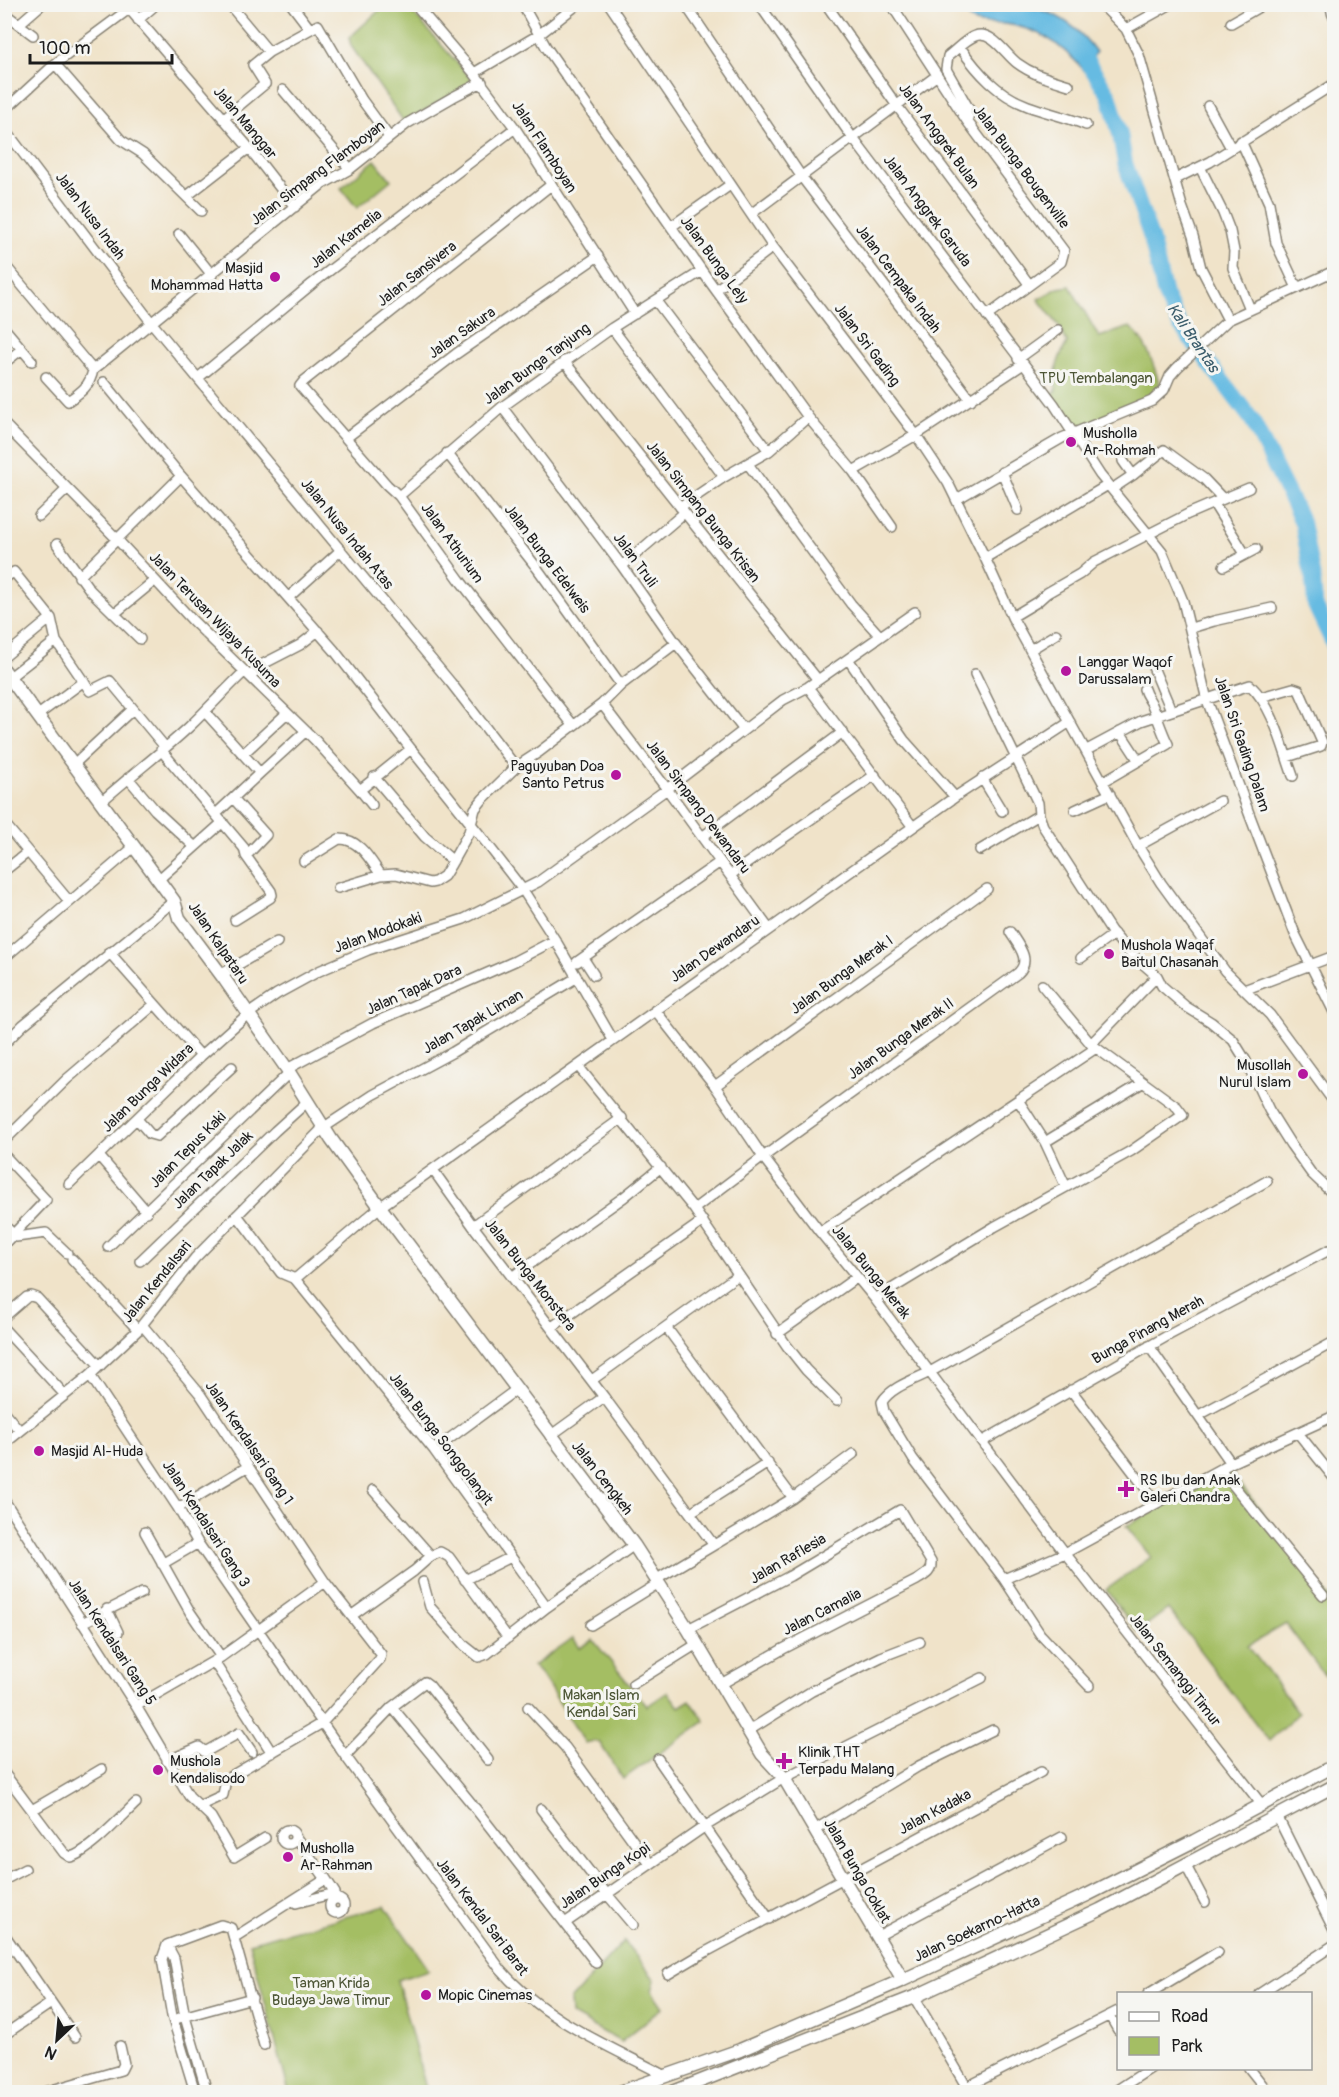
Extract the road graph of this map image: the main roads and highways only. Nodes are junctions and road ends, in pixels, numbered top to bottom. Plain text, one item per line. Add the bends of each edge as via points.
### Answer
1 (1332, 4) edge
2 (1335, 14) edge
3 (7, 674) edge
4 (380, 1207) joint
5 (1335, 1766) edge
6 (784, 1778) joint
7 (1335, 1786) edge
8 (1194, 1841) junction
9 (1204, 1854) junction
10 (903, 1980) junction
11 (620, 2092) edge
12 (673, 2092) edge

1 - 2 main road
3 - 4 main road, Jalan Kalpataru via 174,901 179,918 222,974
4 - 6 main road, Jalan Cengkeh via 634,1545 762,1754
5 - 8 main road, Jalan Soekarno-Hatta
6 - 10 main road, Jalan Bunga Coklat
7 - 9 main road
8 - 9 main road
8 - 10 main road, Jalan Soekarno-Hatta
9 - 12 main road via 1101,1910 914,1997
10 - 11 main road, Jalan Soekarno-Hatta via 740,2050

